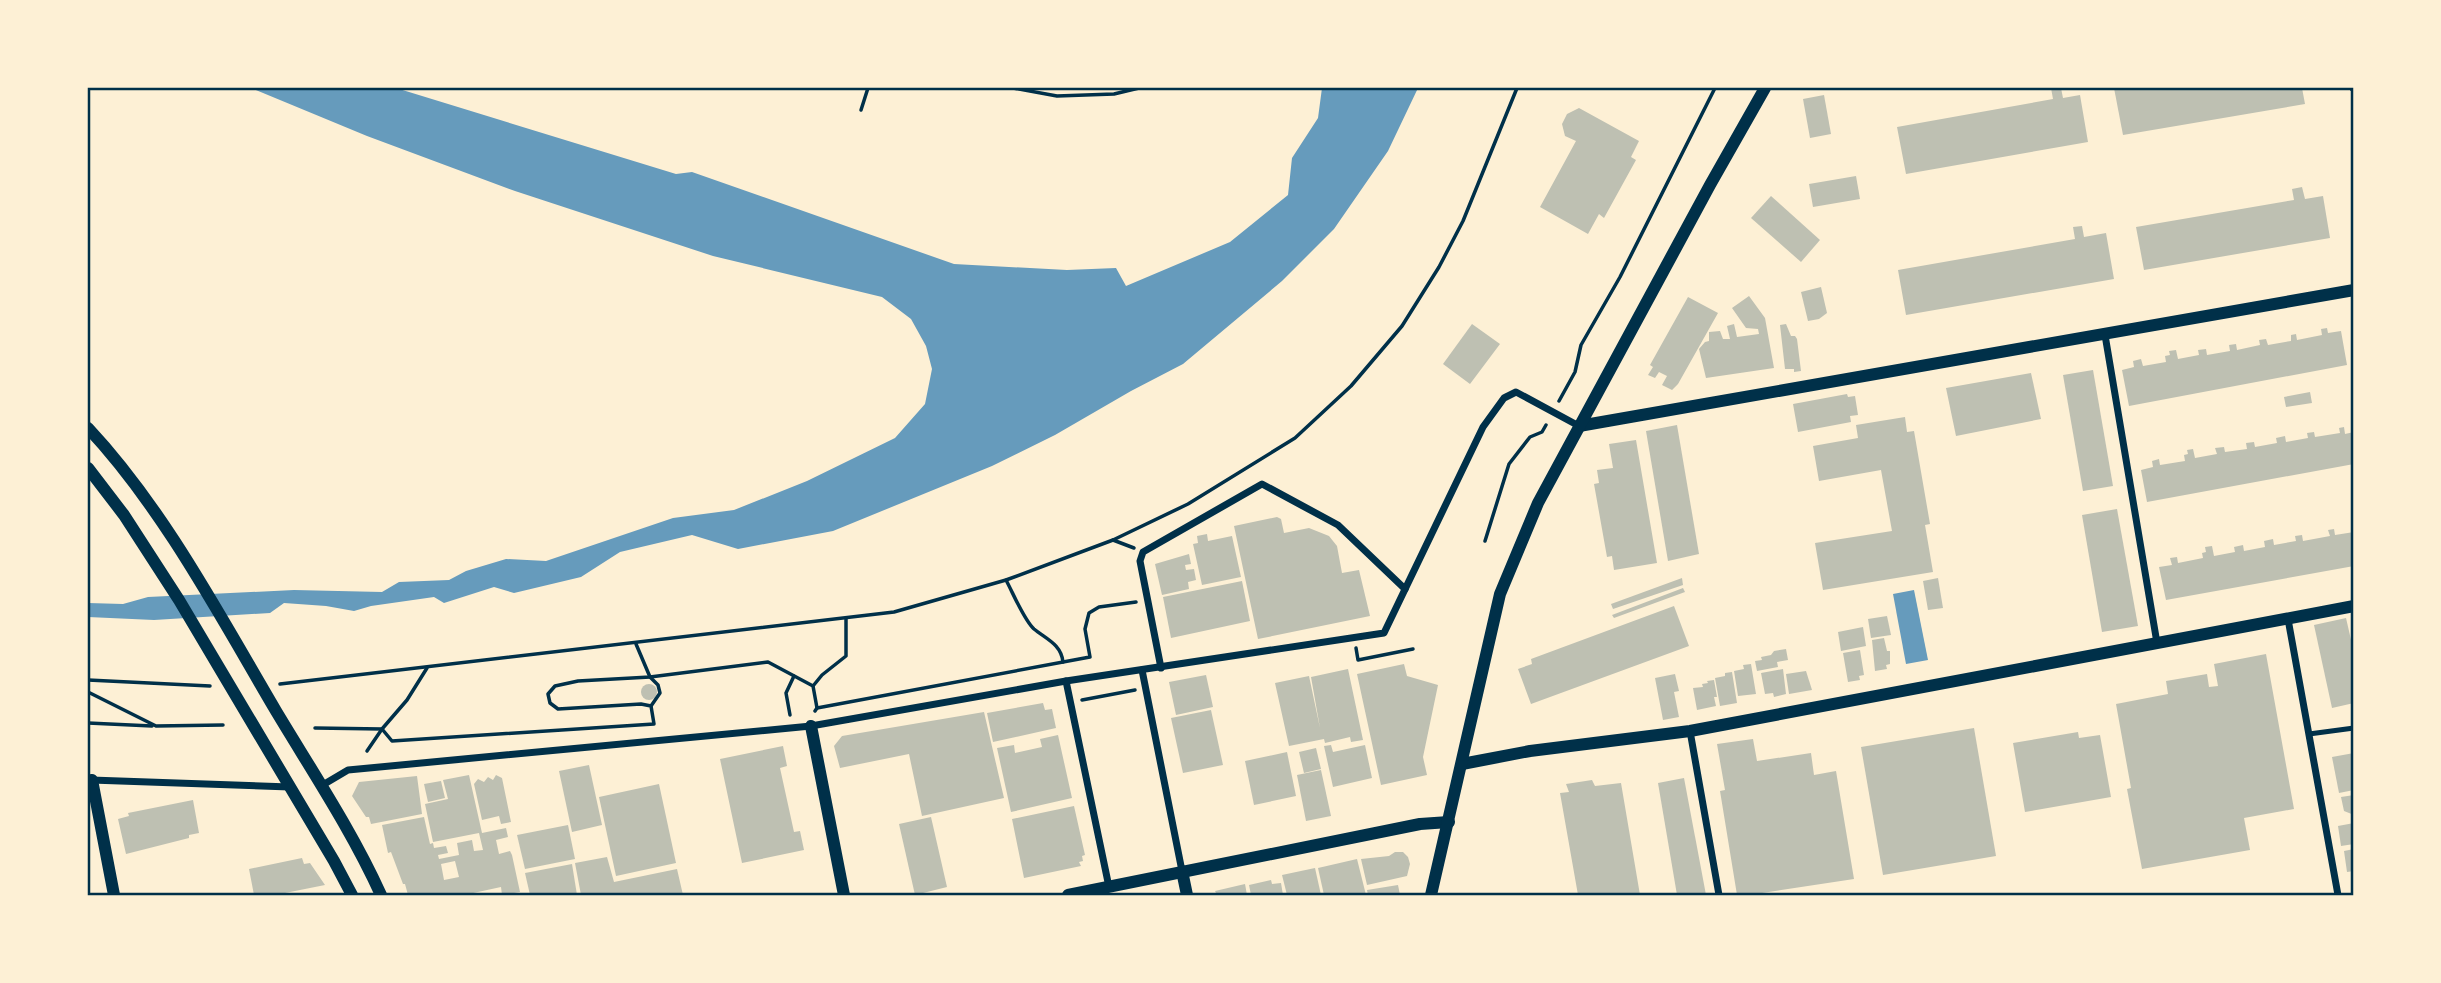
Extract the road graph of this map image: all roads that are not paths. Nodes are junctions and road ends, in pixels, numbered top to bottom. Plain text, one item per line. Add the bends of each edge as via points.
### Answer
1 (1765, 88) edge
2 (2354, 290) edge
3 (2105, 335) junction
4 (1579, 426) junction
5 (88, 428) edge
6 (88, 468) edge
7 (1405, 589) junction
8 (2354, 606) edge
9 (2288, 619) junction
10 (2157, 643) junction
11 (1161, 668) junction
12 (1142, 670) junction
13 (1066, 681) junction
14 (809, 719) junction
15 (2354, 728) edge
16 (1690, 731) junction
17 (2309, 734) junction
18 (1462, 764) junction
19 (90, 780) edge
20 (320, 786) junction
21 (290, 787) junction
22 (1449, 822) junction
23 (1182, 871) junction
24 (1109, 887) junction
25 (114, 895) edge
26 (352, 895) edge
27 (381, 895) edge
28 (844, 895) edge
29 (1068, 895) edge
30 (1187, 895) edge
31 (1431, 895) edge
32 (1719, 895) edge
33 (2338, 895) edge

1 - 4 street
2 - 3 street
3 - 4 street
3 - 10 street
4 - 7 street via 1516,392 1504,398 1483,427
4 - 18 street via 1538,503 1500,594
5 - 20 street via 148,503
6 - 21 street via 149,553
7 - 11 street via 1384,633
7 - 11 street via 1338,525 1262,484 1143,552 1140,561
8 - 9 street
9 - 10 street
9 - 17 street
10 - 16 street
11 - 12 street
12 - 13 street
12 - 23 street
13 - 14 street
13 - 24 street
14 - 20 street via 348,770
14 - 28 street
15 - 17 lane
16 - 18 street
16 - 32 street
17 - 33 street
18 - 22 street
19 - 21 street
19 - 25 street
20 - 27 street
21 - 26 street
22 - 23 street
22 - 31 street
23 - 24 street
23 - 30 street
24 - 29 street

